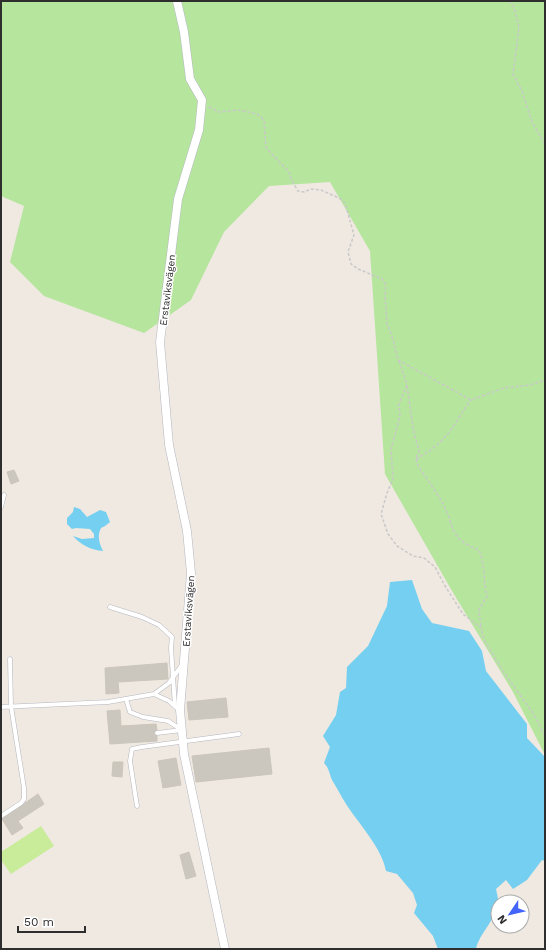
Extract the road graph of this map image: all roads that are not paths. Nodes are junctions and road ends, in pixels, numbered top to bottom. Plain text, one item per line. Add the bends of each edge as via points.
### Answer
1 (177, 1) edge
2 (4, 495) dead end
3 (1, 507) edge
4 (110, 607) dead end
5 (10, 659) dead end
6 (184, 662) junction
7 (172, 679) junction
8 (154, 694) junction
9 (126, 699) junction
10 (11, 706) junction
11 (1, 707) edge
12 (178, 708) junction
13 (182, 730) junction
14 (157, 733) dead end
15 (239, 734) dead end
16 (183, 742) junction
17 (137, 806) dead end
18 (1, 816) edge
19 (225, 949) edge

1 - 6 street, Erstaviksvägen via 190,79 202,100 199,130 178,199 160,342 169,445 187,531 191,573
2 - 3 lane
4 - 7 lane via 142,617 172,637
5 - 10 lane
6 - 7 lane
6 - 12 street, Erstaviksvägen
7 - 8 lane
7 - 12 lane
8 - 9 lane
8 - 12 lane via 170,701
9 - 10 lane
9 - 13 lane via 130,712 168,721
10 - 11 lane
10 - 18 lane via 24,799
12 - 13 street, Erstaviksvägen
13 - 14 lane
13 - 16 street, Erstaviksvägen
15 - 16 lane
16 - 17 lane via 132,749 130,761
16 - 19 street, Erstaviksvägen

